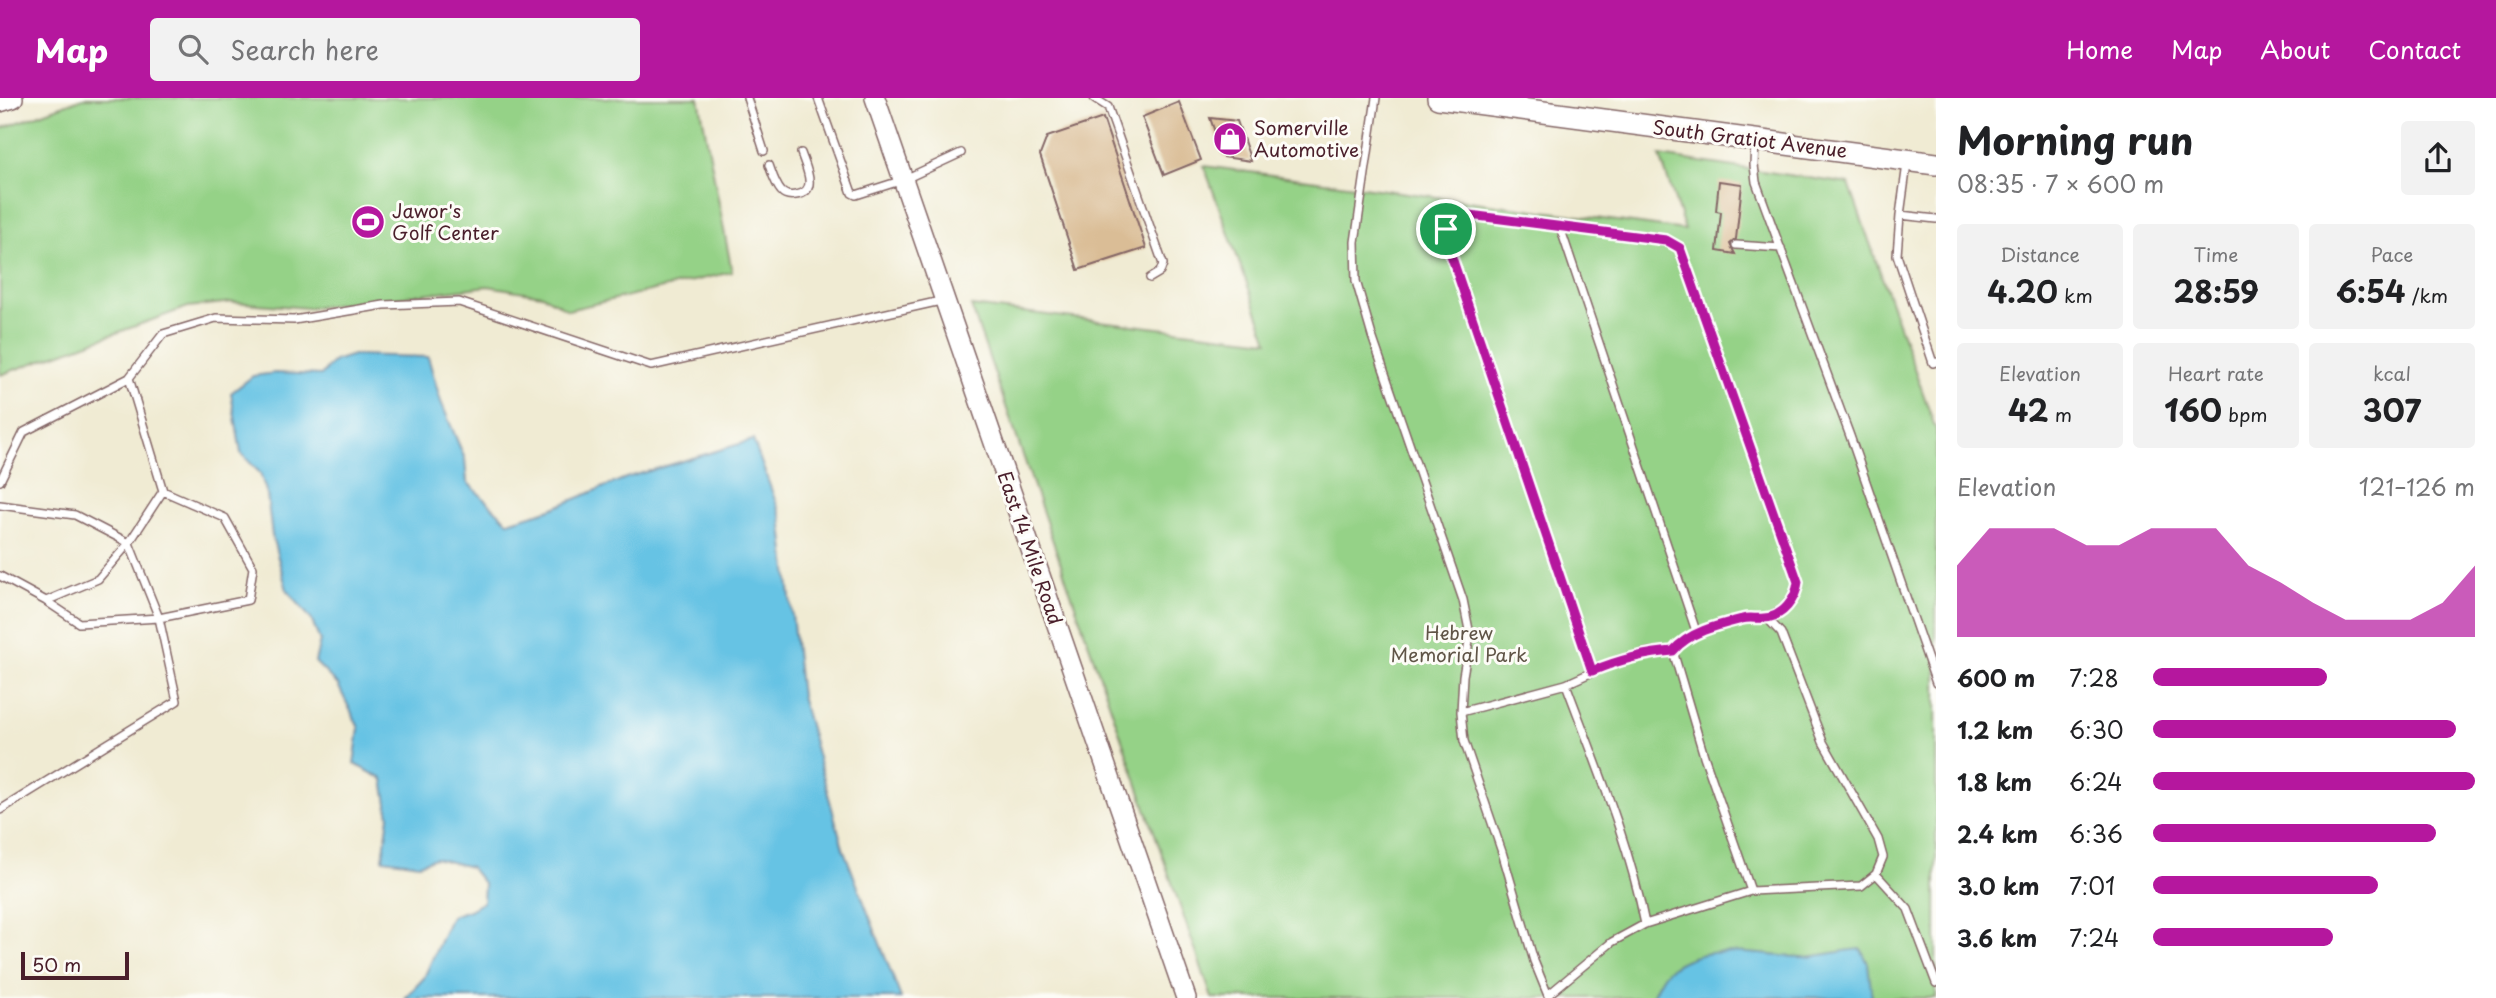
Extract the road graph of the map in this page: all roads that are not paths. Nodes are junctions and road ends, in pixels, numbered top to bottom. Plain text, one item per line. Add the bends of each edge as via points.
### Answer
1 (13, 98) edge
2 (747, 98) edge
3 (818, 98) edge
4 (875, 98) edge
5 (1094, 98) edge
6 (1376, 98) edge
7 (1438, 98) edge
8 (0, 102) edge
9 (1756, 141) junction
10 (764, 151) dead end
11 (801, 153) dead end
12 (961, 153) dead end
13 (1907, 160) junction
14 (1936, 164) edge
15 (769, 165) dead end
16 (903, 180) junction
17 (1900, 215) junction
18 (1936, 219) edge
19 (1560, 227) junction
20 (1737, 245) dead end
21 (1781, 248) junction
22 (1150, 278) dead end
23 (945, 299) junction
24 (1936, 362) edge
25 (129, 378) junction
26 (0, 481) edge
27 (163, 491) junction
28 (0, 505) edge
29 (129, 543) junction
30 (0, 576) edge
31 (46, 601) junction
32 (159, 618) junction
33 (1767, 618) junction
34 (1697, 634) junction
35 (1673, 651) junction
36 (1592, 671) junction
37 (1936, 683) edge
38 (1566, 684) junction
39 (1461, 712) junction
40 (0, 810) edge
41 (1876, 874) junction
42 (1751, 891) junction
43 (1645, 925) junction
44 (1936, 983) edge
45 (1548, 996) edge
46 (1186, 998) edge

1 - 8 main road
2 - 10 lane
3 - 16 lane via 852,194
4 - 16 main road, East 14 Mile Road
5 - 22 lane via 1108,107 1163,264
6 - 39 lane via 1354,242 1356,281 1463,600 1470,635
7 - 9 main road, South Gratiot Avenue
9 - 13 main road, South Gratiot Avenue
9 - 21 lane via 1756,182
11 - 15 lane via 810,184 801,194 783,194
12 - 16 lane
13 - 14 main road, South Gratiot Avenue
13 - 17 lane
16 - 23 main road, East 14 Mile Road
17 - 18 lane
17 - 24 lane via 1897,255
19 - 33 lane via 1666,240 1680,248 1798,582 1797,596
19 - 34 lane
19 - 36 lane via 1470,215 1455,218 1446,229
20 - 21 lane
21 - 37 lane
23 - 25 lane via 651,366 459,302 384,305 294,320 216,318 163,334
23 - 46 main road, East 14 Mile Road
25 - 26 lane via 24,432
25 - 27 lane
27 - 29 lane
27 - 32 lane via 225,519 253,568 248,600
28 - 29 lane via 75,515
29 - 31 lane via 98,579
29 - 32 lane
30 - 31 lane
31 - 32 lane via 79,623
32 - 40 lane via 177,701
33 - 34 lane via 1745,618
33 - 41 lane via 1782,633 1823,742 1878,839 1883,858
34 - 35 lane via 1682,640
35 - 36 lane via 1649,652
35 - 42 lane
36 - 38 lane
38 - 39 lane
38 - 43 lane via 1605,790
39 - 45 lane via 1464,741
41 - 42 lane via 1861,886
41 - 44 lane via 1908,909
42 - 43 lane
43 - 45 lane via 1612,942

